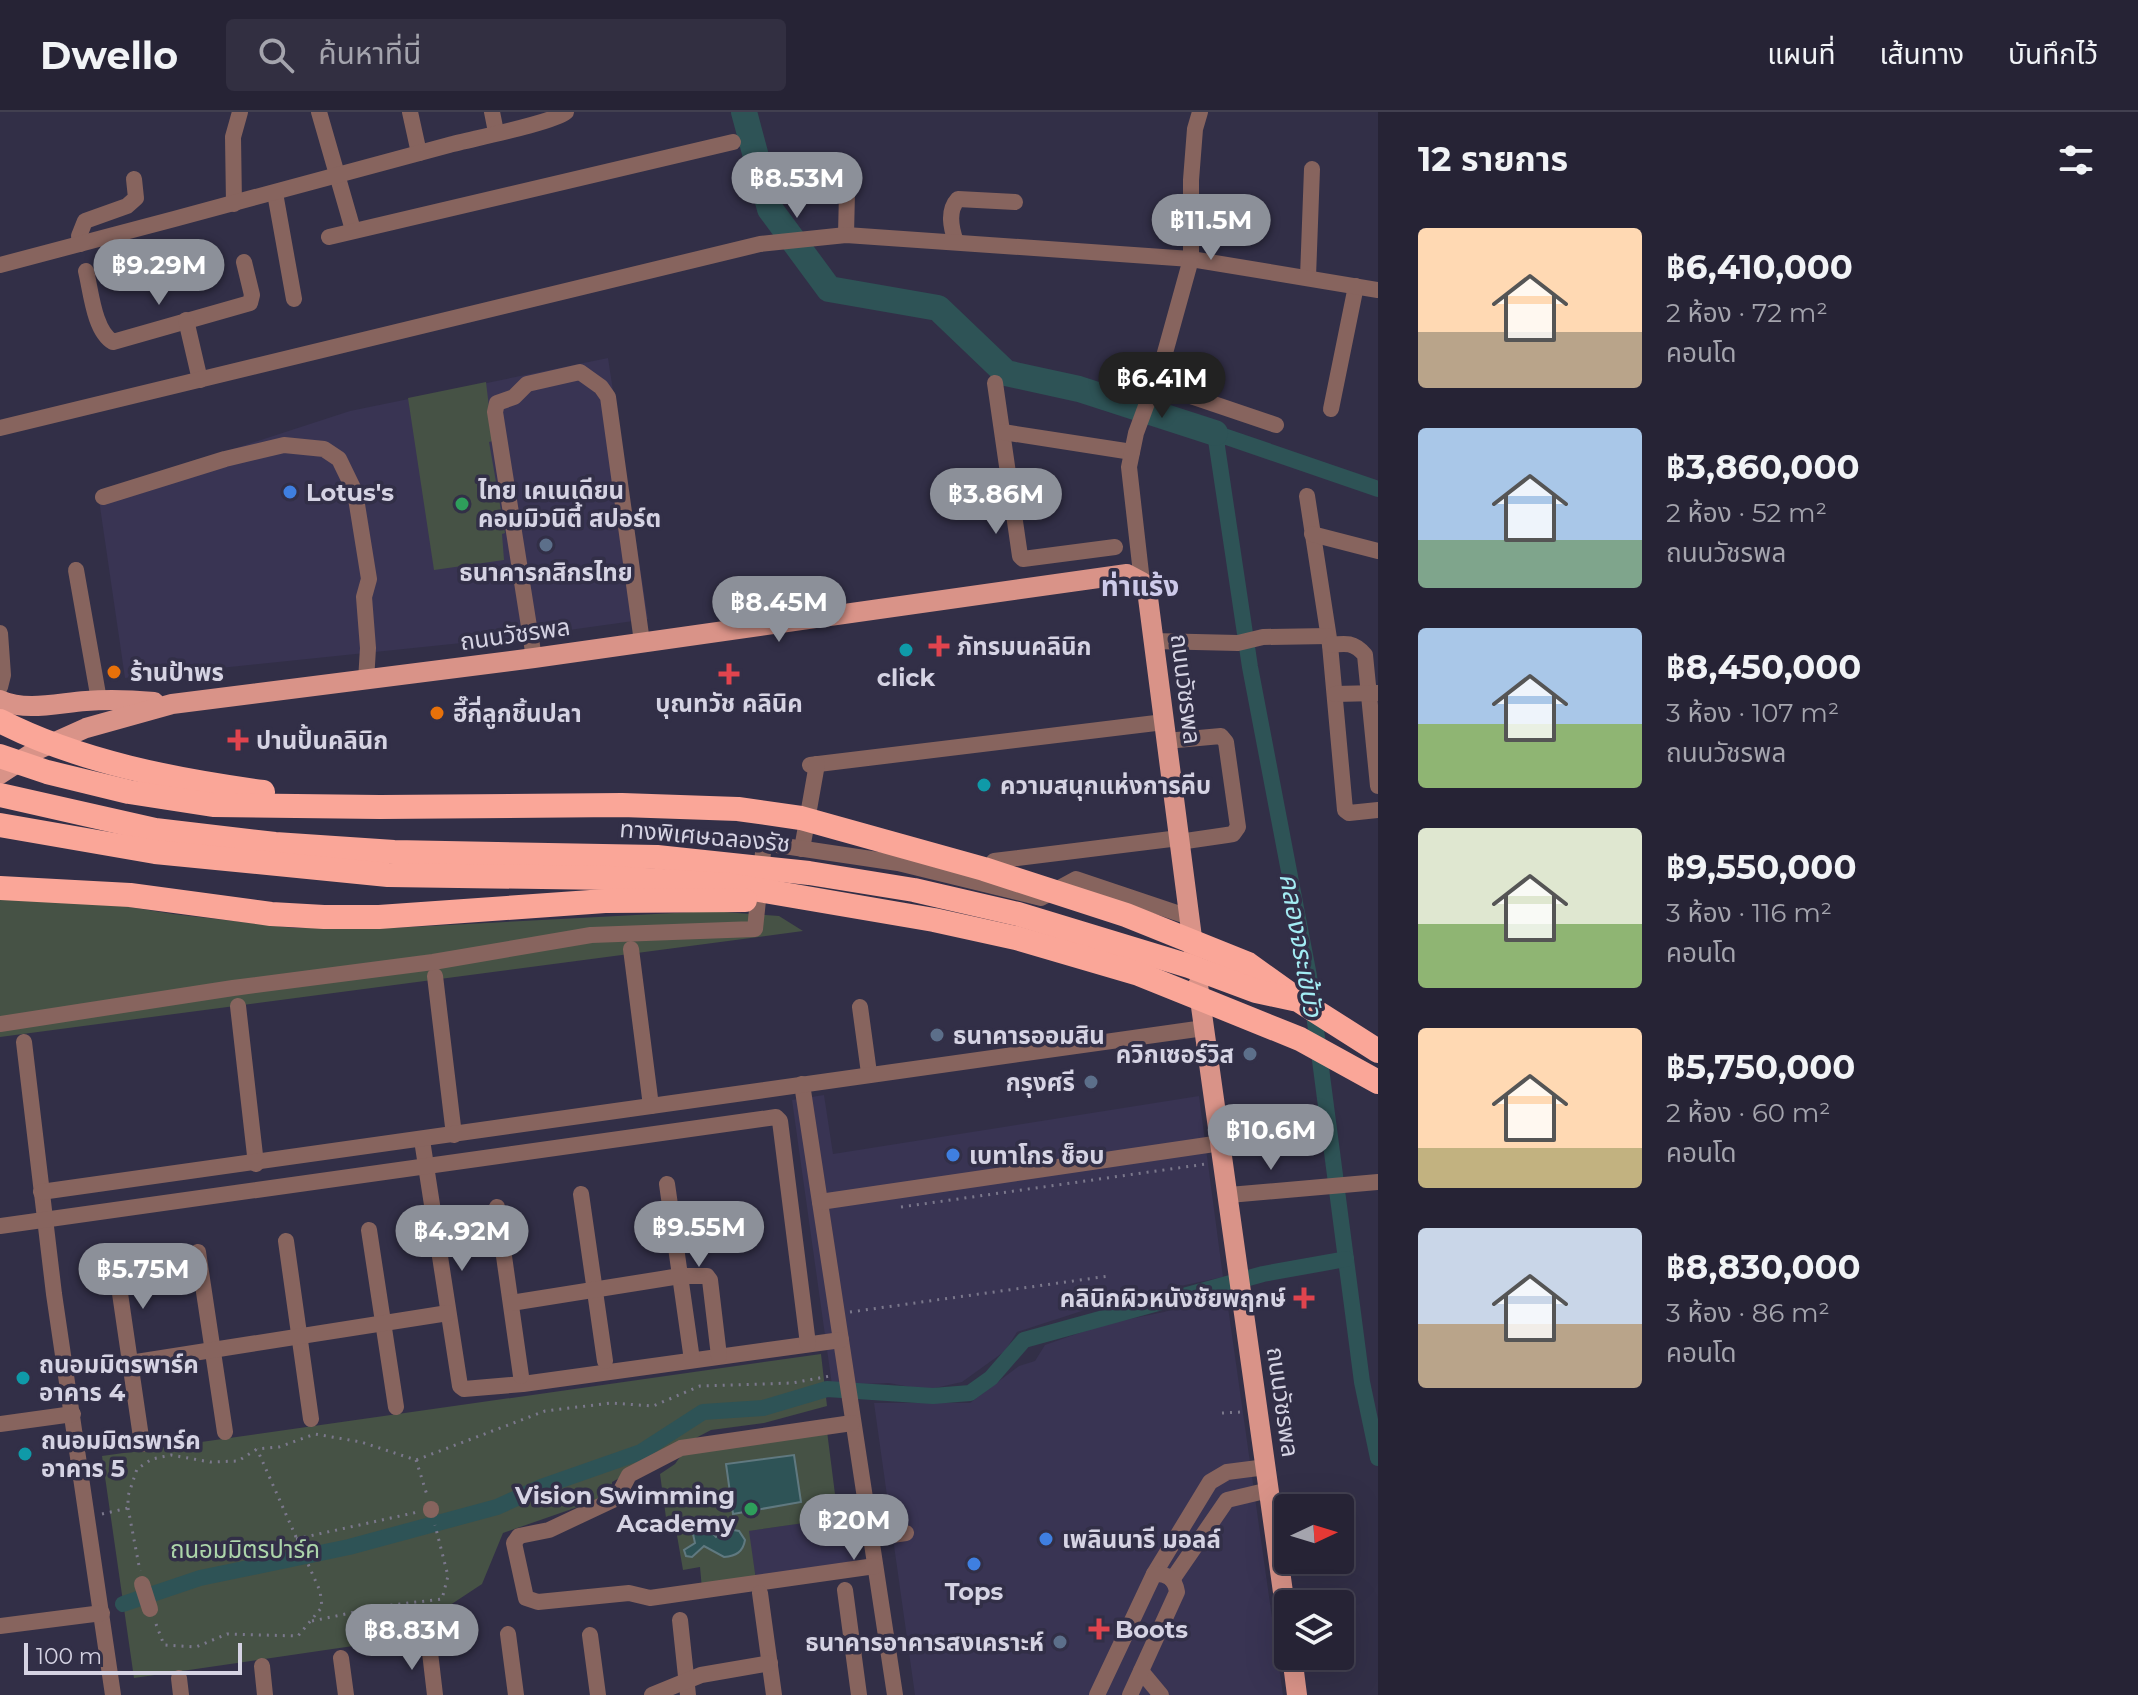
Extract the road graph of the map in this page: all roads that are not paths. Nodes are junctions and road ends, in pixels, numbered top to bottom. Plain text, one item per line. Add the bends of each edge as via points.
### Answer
1 (240, 112) edge
2 (319, 112) edge
3 (410, 112) edge
4 (492, 112) edge
5 (566, 112) edge
6 (1200, 112) edge
7 (496, 132) junction
8 (733, 142) dead end
9 (419, 153) junction
10 (1312, 169) dead end
11 (338, 176) junction
12 (835, 178) dead end
13 (134, 179) dead end
14 (275, 193) junction
15 (1015, 202) dead end
16 (234, 204) junction
17 (353, 230) junction
18 (846, 235) junction
19 (329, 237) dead end
20 (956, 242) junction
21 (80, 244) junction
22 (1191, 259) junction
23 (244, 262) dead end
24 (0, 265) edge
25 (86, 271) dead end
26 (1308, 277) junction
27 (1356, 286) junction
28 (1378, 290) edge
29 (294, 299) dead end
30 (186, 320) junction
31 (200, 380) junction
32 (995, 383) dead end
33 (1153, 389) junction
34 (1331, 409) dead end
35 (1276, 425) dead end
36 (0, 428) edge
37 (1003, 432) junction
38 (1132, 452) junction
39 (1307, 496) dead end
40 (103, 497) dead end
41 (1312, 534) junction
42 (1115, 547) dead end
43 (1378, 551) edge
44 (76, 570) dead end
45 (1142, 582) junction
46 (0, 633) edge
47 (1153, 641) junction
48 (1329, 641) junction
49 (642, 642) junction
50 (534, 658) junction
51 (366, 681) junction
52 (0, 687) edge
53 (1335, 694) junction
54 (1373, 694) edge
55 (0, 700) edge
56 (99, 700) junction
57 (172, 704) junction
58 (0, 721) edge
59 (1165, 731) junction
60 (0, 756) edge
61 (0, 774) edge
62 (1378, 786) edge
63 (0, 795) edge
64 (380, 807) junction
65 (1378, 810) edge
66 (1, 826) edge
67 (1179, 840) junction
68 (802, 849) junction
69 (994, 861) dead end
70 (0, 888) edge
71 (795, 895) junction
72 (1189, 917) junction
73 (631, 949) dead end
74 (435, 976) dead end
75 (1298, 1000) junction
76 (238, 1006) dead end
77 (860, 1007) dead end
78 (0, 1024) edge
79 (1204, 1028) junction
80 (24, 1042) dead end
81 (1378, 1051) edge
82 (869, 1073) junction
83 (1378, 1082) edge
84 (802, 1084) junction
85 (656, 1106) junction
86 (665, 1133) junction
87 (454, 1135) junction
88 (422, 1140) junction
89 (1221, 1143) junction
90 (256, 1164) junction
91 (426, 1166) junction
92 (1378, 1182) edge
93 (667, 1184) dead end
94 (41, 1192) junction
95 (581, 1194) dead end
96 (1229, 1195) junction
97 (820, 1202) junction
98 (497, 1207) dead end
99 (735, 1212) dead end
100 (45, 1220) junction
101 (673, 1222) junction
102 (0, 1226) edge
103 (369, 1230) dead end
104 (286, 1241) dead end
105 (198, 1252) dead end
106 (116, 1266) dead end
107 (680, 1276) junction
108 (595, 1290) junction
109 (511, 1303) junction
110 (448, 1313) junction
111 (382, 1323) junction
112 (299, 1338) junction
113 (841, 1340) junction
114 (808, 1344) junction
115 (214, 1351) junction
116 (719, 1356) junction
117 (692, 1360) junction
118 (605, 1361) dead end
119 (130, 1363) junction
120 (521, 1376) dead end
121 (849, 1398) junction
122 (396, 1407) dead end
123 (73, 1414) junction
124 (311, 1419) dead end
125 (0, 1424) edge
126 (225, 1432) dead end
127 (142, 1444) dead end
128 (1266, 1467) junction
129 (1227, 1472) junction
130 (1269, 1490) junction
131 (1230, 1498) junction
132 (906, 1533) dead end
133 (871, 1538) junction
134 (875, 1566) junction
135 (1154, 1574) junction
136 (1172, 1580) junction
137 (142, 1584) road end
138 (845, 1590) dead end
139 (1283, 1590) edge
140 (760, 1593) dead end
141 (150, 1609) road end
142 (102, 1613) junction
143 (680, 1620) dead end
144 (0, 1626) edge
145 (508, 1634) dead end
146 (590, 1635) dead end
147 (429, 1644) dead end
148 (341, 1658) dead end
149 (770, 1663) junction
150 (262, 1666) dead end
151 (1294, 1670) edge
152 (1141, 1671) junction
153 (687, 1688) edge
154 (113, 1695) edge
155 (265, 1695) edge
156 (346, 1695) edge
157 (435, 1695) edge
158 (516, 1695) edge
159 (598, 1695) edge
160 (652, 1695) edge
161 (774, 1695) edge
162 (859, 1695) edge
163 (895, 1695) edge
164 (1097, 1695) edge
165 (1130, 1695) edge
166 (1161, 1695) edge
167 (1297, 1695) edge

1 - 16 street via 233,137
2 - 11 street
3 - 9 street
4 - 7 street
5 - 7 street
6 - 22 street via 1191,180
7 - 9 street
8 - 17 street
9 - 11 street
10 - 26 street
11 - 14 street
11 - 17 street
12 - 18 street via 847,192
13 - 21 street via 136,198 85,221
14 - 16 street
14 - 29 street
15 - 20 street via 958,199 952,205
16 - 21 street
17 - 19 street
18 - 20 street
18 - 31 street via 771,243
20 - 22 street
21 - 24 street
22 - 26 street
22 - 33 street
23 - 30 street via 250,303
25 - 30 street via 100,325 113,342
26 - 27 street
27 - 28 street
27 - 34 street
30 - 31 street
31 - 36 street
32 - 37 street
33 - 35 street
33 - 38 street
37 - 38 street
37 - 42 street via 1022,559
38 - 45 street via 1129,467
39 - 41 street
40 - 51 street via 284,445 324,449 339,459 355,492 369,579 364,597
41 - 43 street
41 - 48 street
44 - 56 street
45 - 47 main road, ถนนวัชรพล
45 - 49 main road, ถนนวัชรพล via 1119,573
46 - 52 street
47 - 48 street
47 - 59 main road, ถนนวัชรพล
48 - 53 street
48 - 54 street via 1358,646
49 - 50 main road, ถนนวัชรพล
49 - 50 street via 608,397 580,372 527,384 514,397 497,403 495,412
50 - 51 main road, ถนนวัชรพล
51 - 57 main road, ถนนวัชรพล
53 - 54 street
53 - 65 street via 1345,810
54 - 62 street
55 - 56 main road via 45,706
56 - 57 main road
57 - 61 main road, ถนนวัชรพล via 86,728
58 - 64 highway via 31,737 115,763 212,785
59 - 67 main road, ถนนวัชรพล
59 - 67 street via 1221,736 1226,742 1238,827 1233,834
59 - 68 street via 814,764
60 - 64 highway via 129,792 213,805
63 - 75 highway, ทางพิเศษฉลองรัช via 155,830 275,844 657,857 809,873 1018,914
64 - 75 highway via 622,805 738,809 801,818 1126,915 1248,964
66 - 71 highway, ทางพิเศษฉลองรัช via 155,852 388,875 660,879
67 - 69 street
67 - 72 main road, ถนนวัชรพล
68 - 72 street via 898,863 1041,898 1076,879
68 - 78 street via 764,843 755,929 591,935
70 - 71 highway via 130,895 271,914 379,917 605,901
71 - 83 highway, ทางพิเศษฉลองรัช via 1002,935 1139,974 1300,1039
72 - 79 main road, ถนนวัชรพล
73 - 85 street
74 - 87 street
75 - 81 highway, ทางพิเศษฉลองรัช
76 - 90 street
77 - 82 street
79 - 82 street
79 - 89 main road, ถนนวัชรพล
80 - 94 street
82 - 84 street
84 - 85 street
84 - 97 street
85 - 86 street
85 - 87 street
86 - 91 street
86 - 114 street via 776,1117 780,1121
87 - 88 street
88 - 90 street
88 - 91 street
89 - 96 main road, ถนนวัชรพล
89 - 97 street
90 - 94 street
91 - 100 street
91 - 110 street
92 - 96 street
93 - 101 street
94 - 100 street
95 - 108 street
96 - 128 main road, ถนนวัชรพล
97 - 113 street
98 - 109 street
99 - 101 street
100 - 102 street
100 - 123 street
101 - 107 street
103 - 111 street
104 - 112 street
105 - 115 street
106 - 119 street
107 - 108 street
107 - 116 street via 708,1277
107 - 117 street
108 - 109 street
108 - 118 street
109 - 120 street
110 - 111 street
110 - 117 street via 464,1389
111 - 112 street
111 - 122 street
112 - 115 street
112 - 124 street
113 - 114 street
113 - 121 street
114 - 116 street
115 - 119 street
115 - 126 street
116 - 117 street
119 - 127 street
121 - 133 street
121 - 134 street via 681,1448 629,1475 617,1498 549,1530 519,1536 515,1555 526,1598 538,1602 629,1593 650,1598
123 - 125 street
123 - 142 street
128 - 129 street
128 - 130 main road, ถนนวัชรพล
129 - 131 street
129 - 135 street via 1207,1486
130 - 131 street
130 - 139 main road, ถนนวัชรพล
131 - 136 street
132 - 133 street
133 - 134 street
134 - 163 street
135 - 136 street
135 - 164 street
136 - 152 street via 1177,1592
137 - 141 street
138 - 162 street
140 - 149 street
142 - 144 street
142 - 154 street
143 - 153 street
145 - 158 street
146 - 159 street
147 - 157 street
148 - 156 street
149 - 153 street via 701,1675
149 - 161 street
150 - 155 street
151 - 167 main road
152 - 165 street
152 - 166 street
153 - 160 street

